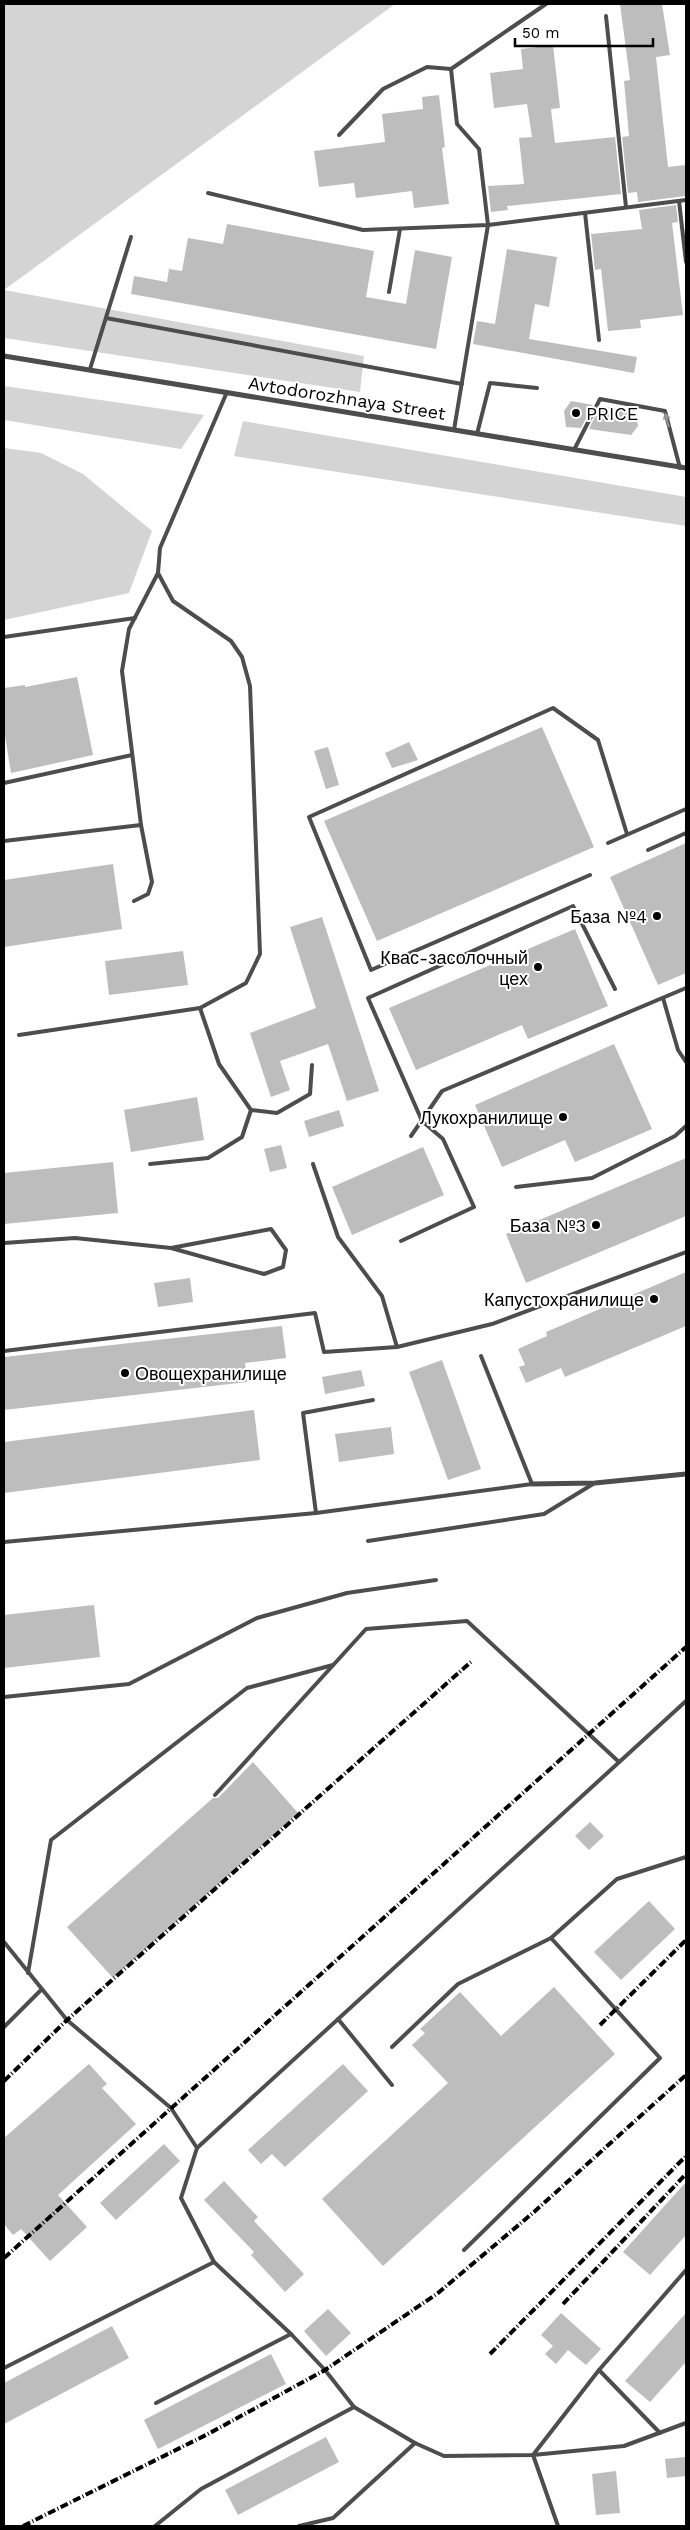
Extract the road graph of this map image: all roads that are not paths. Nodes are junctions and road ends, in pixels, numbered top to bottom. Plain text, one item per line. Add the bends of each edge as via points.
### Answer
1 (546, 4) edge
2 (606, 16) dead end
3 (451, 69) junction
4 (339, 135) dead end
5 (208, 193) dead end
6 (679, 200) junction
7 (686, 200) edge
8 (626, 207) junction
9 (585, 213) junction
10 (488, 225) junction
11 (400, 229) junction
12 (131, 237) dead end
13 (686, 262) edge
14 (389, 292) dead end
15 (106, 318) junction
16 (600, 340) dead end
17 (4, 356) edge
18 (90, 369) junction
19 (462, 384) junction
20 (537, 388) dead end
21 (227, 392) junction
22 (454, 430) junction
23 (477, 434) junction
24 (574, 450) junction
25 (680, 468) junction
26 (686, 468) edge
27 (158, 573) junction
28 (135, 618) junction
29 (4, 637) edge
30 (132, 755) junction
31 (4, 783) edge
32 (686, 809) edge
33 (141, 826) junction
34 (686, 833) edge
35 (627, 834) junction
36 (4, 841) edge
37 (608, 843) dead end
38 (648, 850) dead end
39 (590, 875) dead end
40 (134, 901) dead end
41 (686, 988) edge
42 (616, 989) dead end
43 (662, 998) junction
44 (200, 1008) junction
45 (19, 1035) dead end
46 (686, 1062) edge
47 (312, 1065) dead end
48 (251, 1110) junction
49 (422, 1121) junction
50 (686, 1126) edge
51 (411, 1136) dead end
52 (150, 1164) dead end
53 (313, 1164) dead end
54 (516, 1187) dead end
55 (401, 1241) dead end
56 (4, 1243) edge
57 (171, 1248) junction
58 (686, 1252) edge
59 (397, 1347) junction
60 (4, 1351) edge
61 (481, 1356) dead end
62 (373, 1400) dead end
63 (686, 1474) edge
64 (595, 1483) junction
65 (532, 1484) junction
66 (316, 1513) junction
67 (368, 1541) dead end
68 (4, 1542) edge
69 (436, 1580) dead end
70 (332, 1665) junction
71 (4, 1697) edge
72 (686, 1702) edge
73 (620, 1762) junction
74 (215, 1795) dead end
75 (686, 1858) edge
76 (551, 1938) junction
77 (4, 1942) edge
78 (28, 1972) junction
79 (42, 1989) junction
80 (338, 2020) junction
81 (4, 2027) edge
82 (392, 2047) dead end
83 (392, 2085) dead end
84 (196, 2148) junction
85 (464, 2250) dead end
86 (214, 2262) junction
87 (686, 2270) edge
88 (290, 2334) junction
89 (4, 2368) edge
90 (599, 2370) junction
91 (156, 2403) dead end
92 (354, 2407) junction
93 (686, 2422) edge
94 (660, 2433) junction
95 (415, 2443) junction
96 (533, 2455) junction
97 (155, 2526) edge
98 (299, 2526) edge
99 (558, 2526) edge

1 - 3 lane
2 - 8 lane
3 - 4 lane via 427,67 383,89
3 - 10 lane via 457,124 479,149
5 - 11 lane via 363,230
6 - 7 lane
6 - 8 lane
6 - 13 lane
8 - 9 lane
9 - 10 lane
9 - 16 lane
10 - 11 lane
10 - 19 lane
11 - 14 lane
12 - 15 lane
15 - 18 lane
15 - 19 lane
17 - 18 street, Avtodorozhnaya Street
18 - 21 street, Avtodorozhnaya Street
19 - 22 lane
20 - 23 lane via 490,383
21 - 22 street, Avtodorozhnaya Street
21 - 27 lane via 160,548
22 - 23 street, Avtodorozhnaya Street
23 - 24 street, Avtodorozhnaya Street
24 - 25 street, Avtodorozhnaya Street
25 -> 24 lane via 665,410 600,399
25 - 26 street, Avtodorozhnaya Street
27 - 28 lane
27 - 44 lane via 173,601 231,641 242,657 250,686 260,954 246,983
28 - 29 lane
28 - 30 lane via 129,629 122,671
30 - 31 lane
30 - 33 lane
32 - 35 lane
33 - 36 lane
33 - 40 lane via 152,882 148,894
34 - 38 lane
35 - 37 lane
35 - 39 lane via 598,740 553,708 309,817 371,970
41 - 43 lane
42 - 49 lane via 573,906 368,998
43 - 46 lane via 678,1050
43 - 49 lane via 442,1091
44 - 45 lane
44 - 48 lane via 219,1064
47 - 48 lane via 310,1094 277,1113
48 - 52 lane via 242,1137 208,1158
49 - 51 lane
49 - 55 lane via 443,1138 474,1207
50 - 54 lane via 675,1136 592,1178
53 - 59 lane via 338,1238 382,1296
56 - 57 lane via 75,1238
57 - 57 lane via 264,1274 283,1267 286,1250 271,1230
58 - 59 lane via 492,1324
59 - 60 lane via 324,1352 315,1313
61 - 65 lane
62 - 66 lane via 303,1413
63 - 64 street
64 - 65 street
64 - 67 lane via 544,1514
65 - 66 lane
66 - 68 lane
69 - 71 lane via 347,1592 257,1618 128,1684
70 - 73 lane via 366,1629 467,1621
70 - 74 lane
70 - 78 lane via 247,1688 51,1840
72 - 73 lane
73 - 80 lane
75 - 76 lane via 617,1879
76 - 82 lane via 458,1984
76 - 85 lane via 660,2058
77 - 78 lane
78 - 79 lane
79 - 81 lane
79 - 84 lane via 67,2020 171,2108
80 - 83 lane
80 - 84 lane
84 - 86 lane via 181,2198
86 - 88 lane
86 - 89 lane
87 - 90 lane
88 - 91 lane
88 - 92 lane via 325,2370
90 - 94 lane
90 - 96 lane
92 - 95 lane
92 - 97 lane via 202,2489
93 - 94 lane
94 - 96 lane via 624,2446
95 - 96 lane via 444,2456
95 - 98 lane via 333,2518
96 - 99 lane

